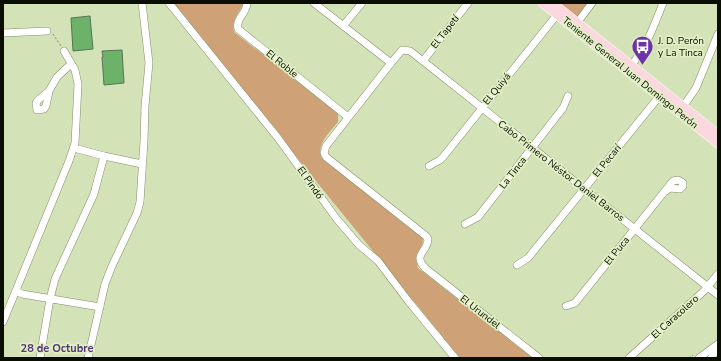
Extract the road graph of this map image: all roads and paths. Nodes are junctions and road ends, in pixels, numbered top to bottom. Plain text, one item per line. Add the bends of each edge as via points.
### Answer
1 (142, 3) edge
2 (169, 3) edge
3 (247, 3) edge
4 (314, 3) edge
5 (362, 3) edge
6 (468, 3) edge
7 (542, 3) edge
8 (553, 3) edge
9 (592, 3) edge
10 (663, 3) edge
11 (559, 12) junction
12 (576, 25) junction
13 (344, 26) junction
14 (47, 31) joint
15 (3, 33) edge
16 (718, 34) edge
17 (64, 51) joint
18 (423, 61) junction
19 (391, 63) junction
20 (71, 64) junction
21 (629, 68) junction
22 (49, 91) dead end
23 (661, 94) junction
24 (568, 96) dead end
25 (482, 108) junction
26 (681, 110) junction
27 (348, 117) junction
28 (718, 134) edge
29 (718, 144) edge
30 (74, 148) junction
31 (533, 149) junction
32 (104, 156) junction
33 (142, 164) junction
34 (429, 166) dead end
35 (584, 190) junction
36 (666, 191) dead end
37 (464, 224) dead end
38 (635, 229) junction
39 (517, 265) dead end
40 (718, 274) edge
41 (708, 287) junction
42 (16, 291) junction
43 (718, 295) edge
44 (50, 299) junction
45 (566, 306) dead end
46 (100, 307) junction
47 (3, 322) edge
48 (718, 344) edge
49 (718, 348) edge
50 (40, 358) edge
51 (88, 358) edge
52 (455, 358) edge
53 (539, 358) edge
54 (629, 358) edge
55 (699, 358) edge
56 (711, 358) edge

1 - 33 street via 149,63
2 - 52 street, El Pindó via 278,138 348,234 378,260
3 - 27 street, El Roble via 237,23 238,29
4 - 13 street
5 - 13 street
6 - 18 street, El Tapetí
7 - 11 main road, Teniente General Juan Domingo Perón
8 - 11 main road, Teniente General Juan Domingo Perón
9 - 12 street
10 - 21 street via 647,43
11 - 12 main road, Teniente General Juan Domingo Perón
11 - 25 street, El Quiyá
12 - 21 main road, Teniente General Juan Domingo Perón
13 - 19 street
14 - 15 street
14 - 17 path via 54,34
16 - 26 street via 696,88
17 - 20 street
18 - 19 street, Cabo Primero Néstor Daniel Barros via 410,51 402,50
18 - 25 street, Cabo Primero Néstor Daniel Barros
19 - 27 street
20 - 22 street
20 - 30 street via 78,84
21 - 23 main road, Teniente General Juan Domingo Perón
23 - 26 main road, Teniente General Juan Domingo Perón
23 - 35 street, El Pecarí
24 - 31 street, La Tinca via 563,108
25 - 31 street, Cabo Primero Néstor Daniel Barros
25 - 34 street, El Quiyá via 443,157
26 - 28 main road, Teniente General Juan Domingo Perón
26 - 29 main road, Teniente General Juan Domingo Perón
27 - 53 street, El Urundel via 324,149 326,157 426,236 428,244 421,254 422,265
30 - 32 street
30 - 42 street
31 - 35 street, Cabo Primero Néstor Daniel Barros
31 - 37 street, La Tinca via 478,218
32 - 33 street
32 - 44 street via 94,194 57,272
33 - 46 street via 139,207 108,275
35 - 38 street, Cabo Primero Néstor Daniel Barros
35 - 39 street, El Pecarí via 528,258
36 - 38 street, El Puca
38 - 41 street, Cabo Primero Néstor Daniel Barros
38 - 45 street, El Puca via 575,302
40 - 41 street, El Caracolero
41 - 43 street, Cabo Primero Néstor Daniel Barros
41 - 54 street, El Caracolero
42 - 44 street
42 - 47 street
44 - 46 street
44 - 50 street
46 - 51 street
48 - 55 street
49 - 56 street

